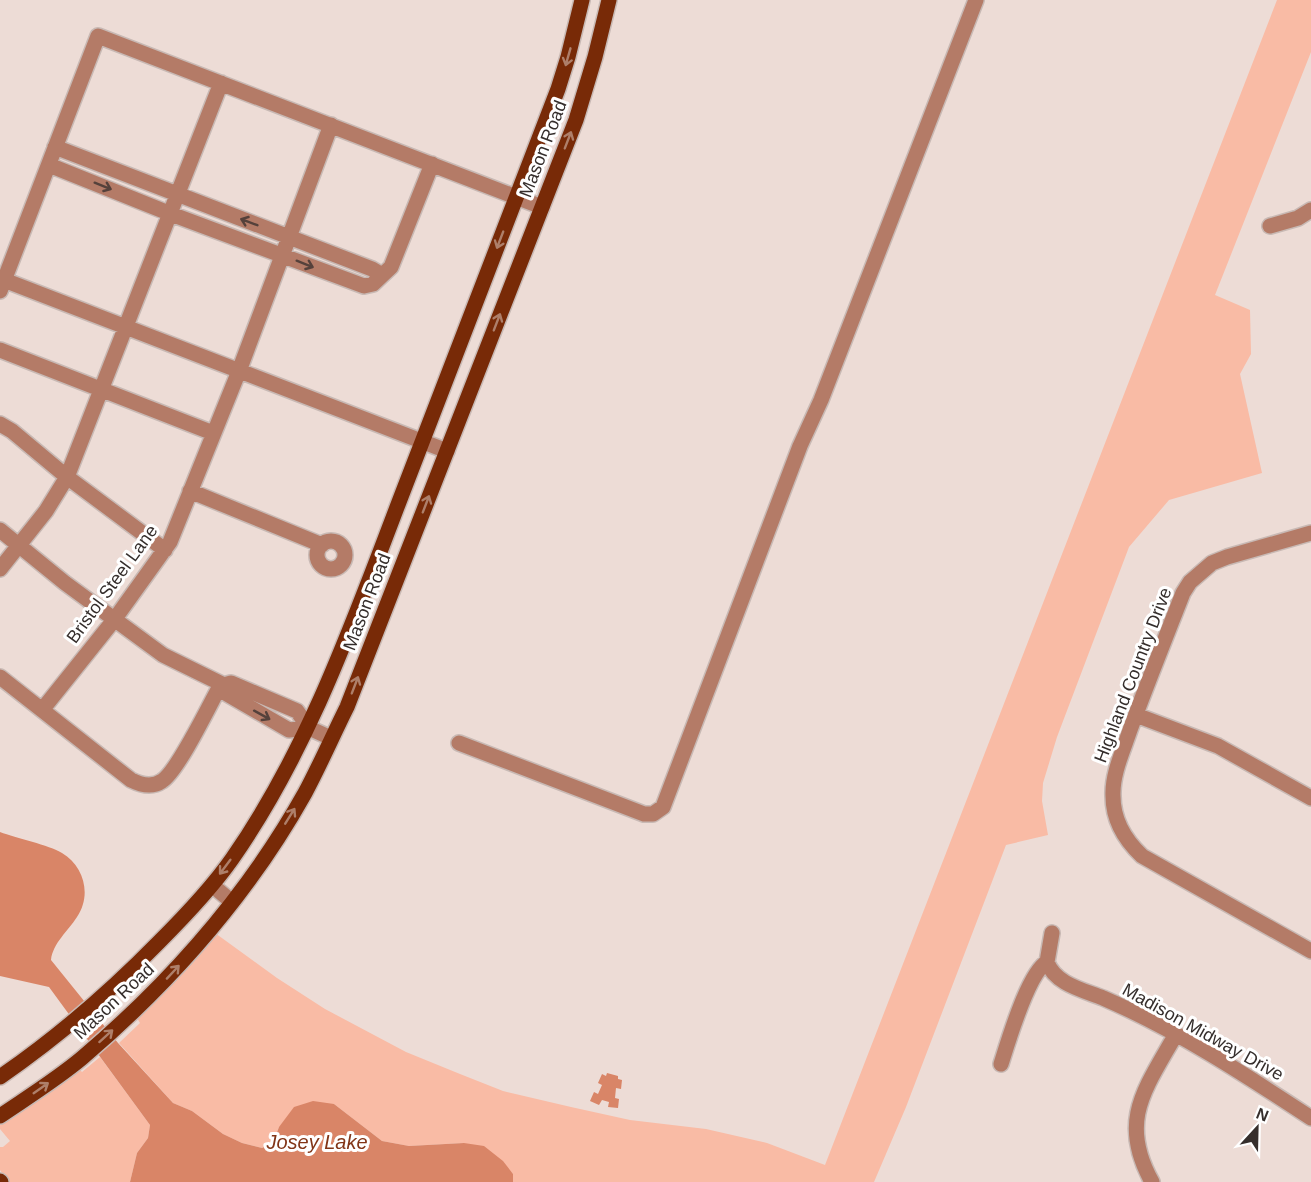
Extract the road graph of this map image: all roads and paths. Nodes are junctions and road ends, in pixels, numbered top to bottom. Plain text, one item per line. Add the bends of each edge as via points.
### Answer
1 (582, 0) edge
2 (609, 0) edge
3 (976, 0) edge
4 (221, 83) junction
5 (331, 125) junction
6 (56, 147) junction
7 (432, 164) junction
8 (49, 165) junction
9 (179, 195) junction
10 (516, 197) junction
11 (542, 207) junction
12 (1311, 210) edge
13 (171, 214) junction
14 (1270, 226) dead end
15 (289, 238) junction
16 (283, 255) junction
17 (382, 275) junction
18 (2, 285) edge
19 (126, 327) junction
20 (0, 350) edge
21 (239, 370) junction
22 (102, 390) junction
23 (0, 424) edge
24 (213, 433) junction
25 (423, 441) junction
26 (447, 451) junction
27 (67, 477) junction
28 (190, 491) junction
29 (0, 530) edge
30 (1310, 537) edge
31 (322, 545) dead end
32 (19, 546) junction
33 (165, 550) junction
34 (0, 569) edge
35 (114, 620) junction
36 (0, 677) edge
37 (222, 685) junction
38 (42, 710) junction
39 (1136, 715) junction
40 (309, 728) junction
41 (331, 738) junction
42 (459, 742) dead end
43 (1311, 798) edge
44 (212, 885) junction
45 (232, 902) junction
46 (1052, 933) dead end
47 (1311, 951) edge
48 (1047, 962) junction
49 (1176, 1034) junction
50 (1001, 1064) dead end
51 (0, 1077) edge
52 (0, 1116) edge
53 (1311, 1118) edge
54 (1152, 1182) edge

1 -> 10 main road, Mason Road via 561,78
11 -> 2 main road, Mason Road via 576,120
3 - 42 street via 663,807 653,814 644,814
4 - 5 street
4 - 6 street via 98,36
4 - 9 street
5 - 7 street
5 - 15 street, Bristol Steel Lane
6 - 8 street
6 - 9 street
7 - 10 street
7 - 17 street via 391,267
8 -> 13 street
8 - 18 street
9 - 13 street
15 -> 9 street
10 - 11 street
10 -> 25 main road, Mason Road
26 -> 11 main road, Mason Road
12 - 14 street via 1299,218
13 - 16 street
13 - 19 street
15 - 16 street, Bristol Steel Lane
15 - 17 street
16 -> 17 street via 364,286
16 - 21 street, Bristol Steel Lane
18 - 19 street
19 - 21 street
19 - 22 street
20 - 22 street
21 - 24 street, Bristol Steel Lane
21 - 25 street
22 - 24 street
22 - 27 street
23 - 27 street
24 - 28 street, Bristol Steel Lane
25 - 26 street
25 - 40 main road, Mason Road
41 -> 26 main road, Mason Road via 347,707
27 - 32 street
27 - 33 street
28 - 31 street
28 - 33 street, Bristol Steel Lane
29 - 32 street
30 - 39 street, Highland Country Drive via 1227,557 1212,563 1190,582
32 - 34 street
32 - 35 street
33 - 35 street, Bristol Steel Lane
35 - 37 street via 163,655
35 - 38 street, Bristol Steel Lane
36 - 38 street
37 - 38 street via 169,776 156,784 131,780
37 - 40 street via 227,694 289,730
39 - 43 street via 1218,746
39 - 47 street, Highland Country Drive via 1118,765 1113,795 1118,823 1130,845 1156,866
40 - 41 street
40 -> 44 main road, Mason Road via 262,813
45 -> 41 main road, Mason Road via 305,793
44 - 45 street
44 - 51 main road, Mason Road via 110,991
52 -> 45 main road, Mason Road via 81,1059 132,1013 193,950
46 - 48 street
48 - 49 street, Madison Midway Drive via 1060,980
48 - 50 street via 1033,978
49 - 53 street, Madison Midway Drive
49 - 54 street via 1145,1091 1136,1121 1138,1152

